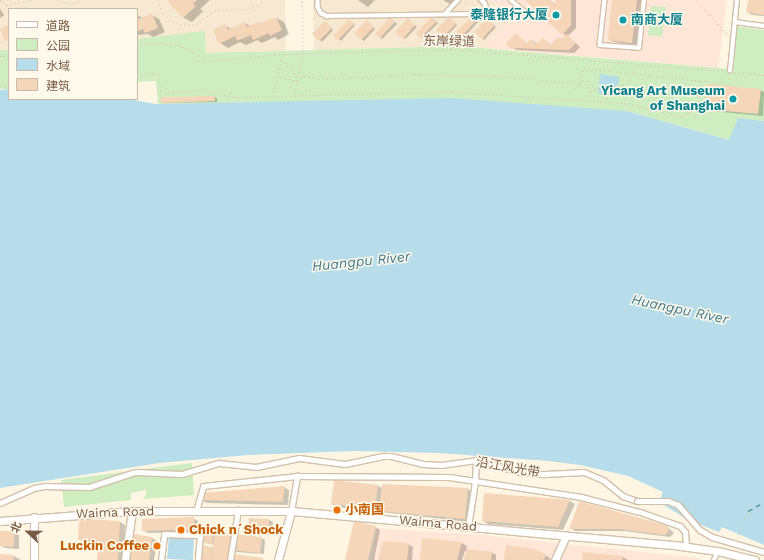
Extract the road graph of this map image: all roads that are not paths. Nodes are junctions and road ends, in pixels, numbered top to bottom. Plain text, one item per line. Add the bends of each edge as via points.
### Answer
1 (318, 0) edge
2 (458, 0) edge
3 (481, 0) edge
4 (511, 0) edge
5 (605, 0) edge
6 (644, 0) edge
7 (737, 0) edge
8 (524, 11) dead end
9 (445, 14) junction
10 (735, 22) junction
11 (764, 26) edge
12 (730, 71) road end
13 (476, 460) junction
14 (297, 476) junction
15 (475, 480) junction
16 (0, 503) edge
17 (238, 510) junction
18 (291, 510) junction
19 (132, 511) junction
20 (196, 511) junction
21 (34, 517) junction
22 (0, 521) edge
23 (468, 527) junction
24 (566, 535) junction
25 (686, 546) junction
26 (718, 551) junction
27 (764, 552) edge
28 (34, 560) edge
29 (125, 560) edge
30 (161, 560) edge
31 (198, 560) edge
32 (230, 560) edge
33 (278, 560) edge
34 (556, 560) edge
35 (714, 560) edge
36 (755, 560) edge

1 - 9 lane via 321,13 327,16
2 - 9 lane
3 - 9 lane via 486,9 482,13
4 - 8 lane
5 - 6 lane via 600,45 639,48
7 - 10 lane
10 - 11 lane
10 - 12 lane
13 - 15 street
13 - 16 street, 沿江风光带 via 440,465 384,456 345,464 307,458 256,467 219,463 182,474 135,472 89,487 44,486
13 - 27 street, 沿江风光带, bridge via 520,472 584,472 603,480 623,496 637,501 668,501 678,505 700,530 712,538
14 - 15 street via 449,477
14 - 18 street
14 - 20 street via 203,486
15 - 23 street
15 - 25 street via 581,497 640,512 680,526 685,532
17 - 18 street, Waima Road
17 - 20 street, Waima Road
17 - 32 street
18 - 23 street, Waima Road
18 - 33 street
19 - 20 street, Waima Road
19 - 21 street, Waima Road
19 - 29 street
21 - 22 street, Waima Road
21 - 28 street
23 - 24 street, Waima Road
24 - 25 street, Waima Road
24 - 34 street
25 - 26 street, Waima Road
26 - 35 lane
26 - 36 street, Waima Road
30 - 31 street via 164,534 200,535

